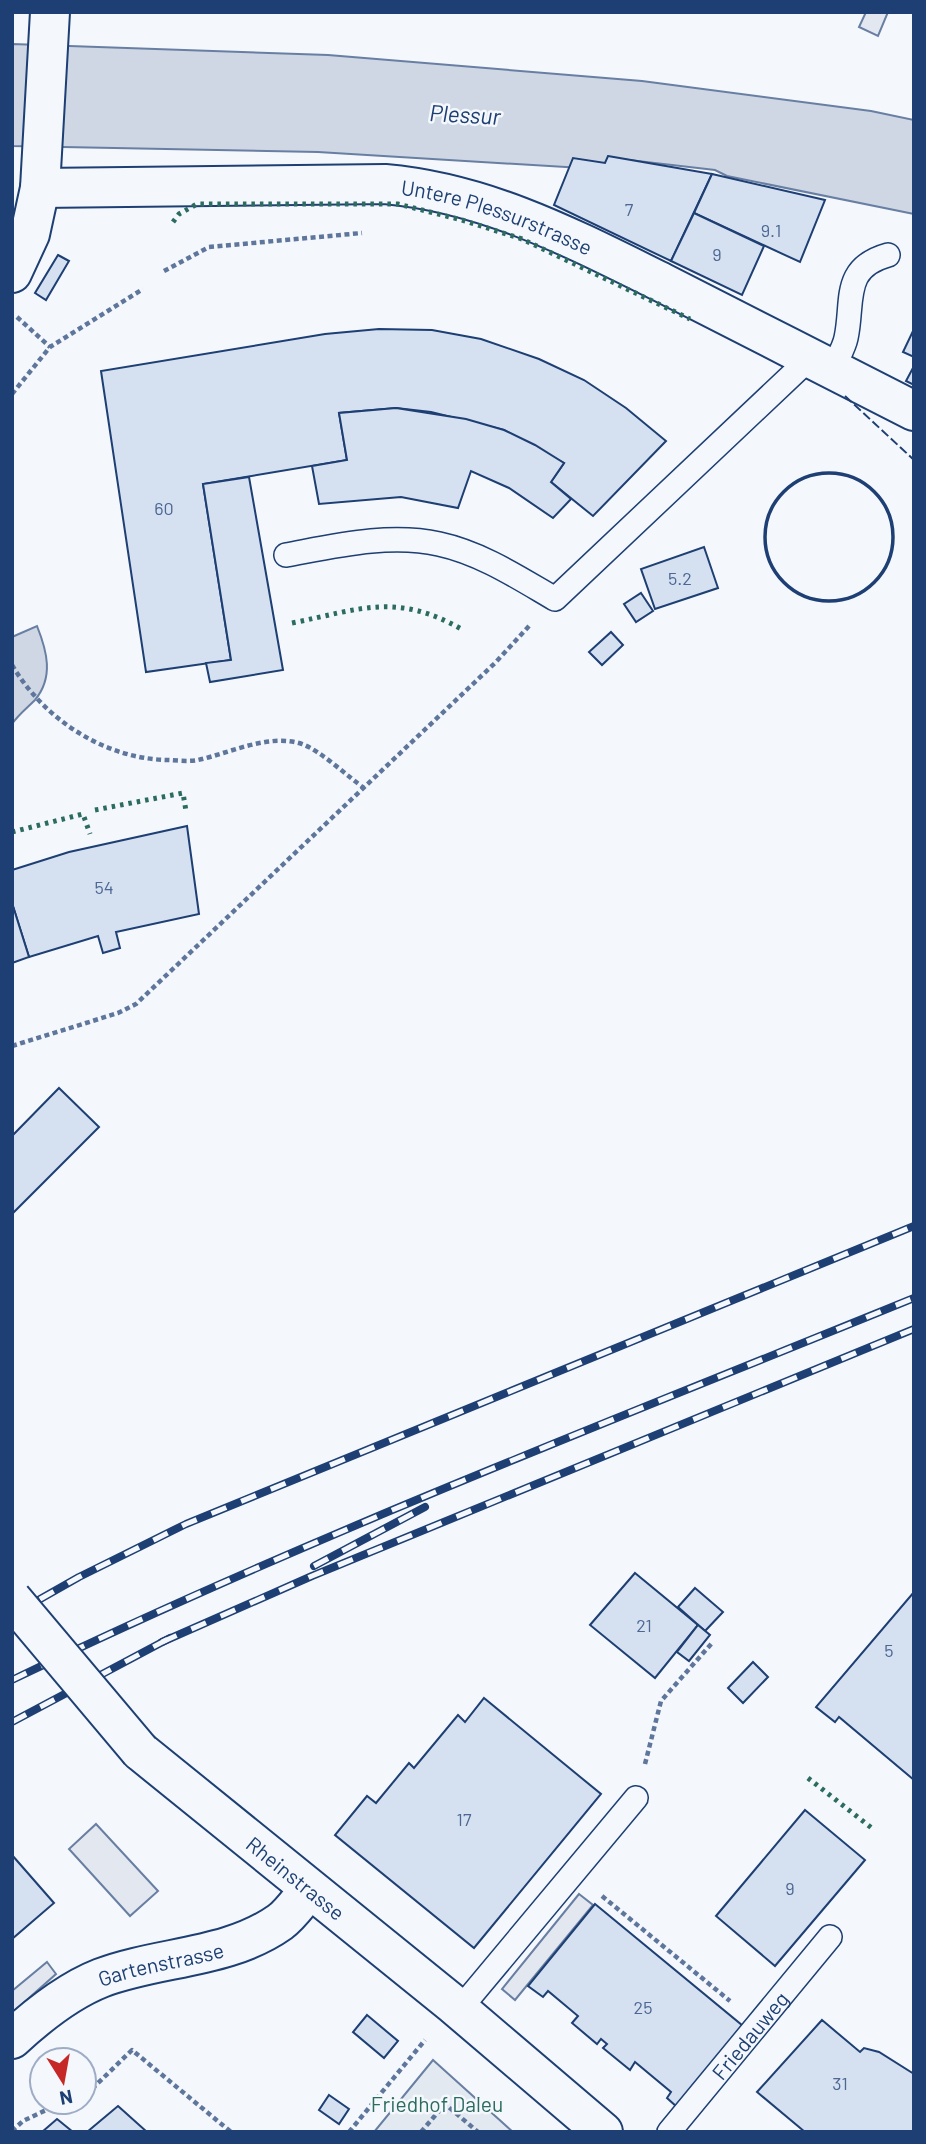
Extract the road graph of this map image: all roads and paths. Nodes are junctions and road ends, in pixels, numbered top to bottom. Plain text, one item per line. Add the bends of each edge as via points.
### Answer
1 (50, 24) edge
2 (40, 176) junction
3 (374, 232) dead end
4 (888, 255) dead end
5 (164, 271) dead end
6 (12, 273) edge
7 (143, 289) dead end
8 (12, 312) edge
9 (50, 347) junction
10 (821, 363) junction
11 (12, 394) edge
12 (914, 411) edge
13 (286, 555) dead end
14 (555, 599) junction
15 (12, 665) edge
16 (364, 788) junction
17 (12, 1046) edge
18 (12, 1599) edge
19 (712, 1643) dead end
20 (636, 1798) joint
21 (574, 1873) junction
22 (309, 1890) junction
23 (830, 1937) dead end
24 (459, 2010) junction
25 (758, 2024) junction
26 (430, 2034) dead end
27 (12, 2039) edge
28 (98, 2083) edge
29 (34, 2116) edge
30 (12, 2131) edge
31 (231, 2132) edge
32 (349, 2132) edge
33 (421, 2132) edge
34 (478, 2132) edge
35 (603, 2132) edge
36 (669, 2132) edge

1 - 2 street
2 - 6 street via 30,234
2 - 10 street, Untere Plessurstrasse via 424,187 546,225
3 - 5 path via 209,247
4 - 10 lane via 868,263 854,281 846,339
7 - 9 path
8 - 9 path
9 - 11 path
10 - 12 street, Untere Plessurstrasse
10 - 14 lane
13 - 14 lane via 366,540 439,544 502,568
14 - 16 path
15 - 16 path via 36,698 102,747 149,759 194,761 273,740 293,743 303,745
16 - 17 path via 136,1004
18 - 22 street, Rheinstrasse, bridge via 140,1751
19 - 20 path via 661,1701
20 - 21 lane
21 - 24 lane
21 - 25 path
22 - 24 street, Rheinstrasse
22 - 27 street, Gartenstrasse via 282,1921 248,1940 99,1979 42,2012
23 - 25 lane, Friedauweg
24 - 35 street, Rheinstrasse
25 - 36 lane, Friedauweg
26 - 32 path
28 - 31 path via 132,2050
29 - 30 path
33 - 34 path via 445,2104

